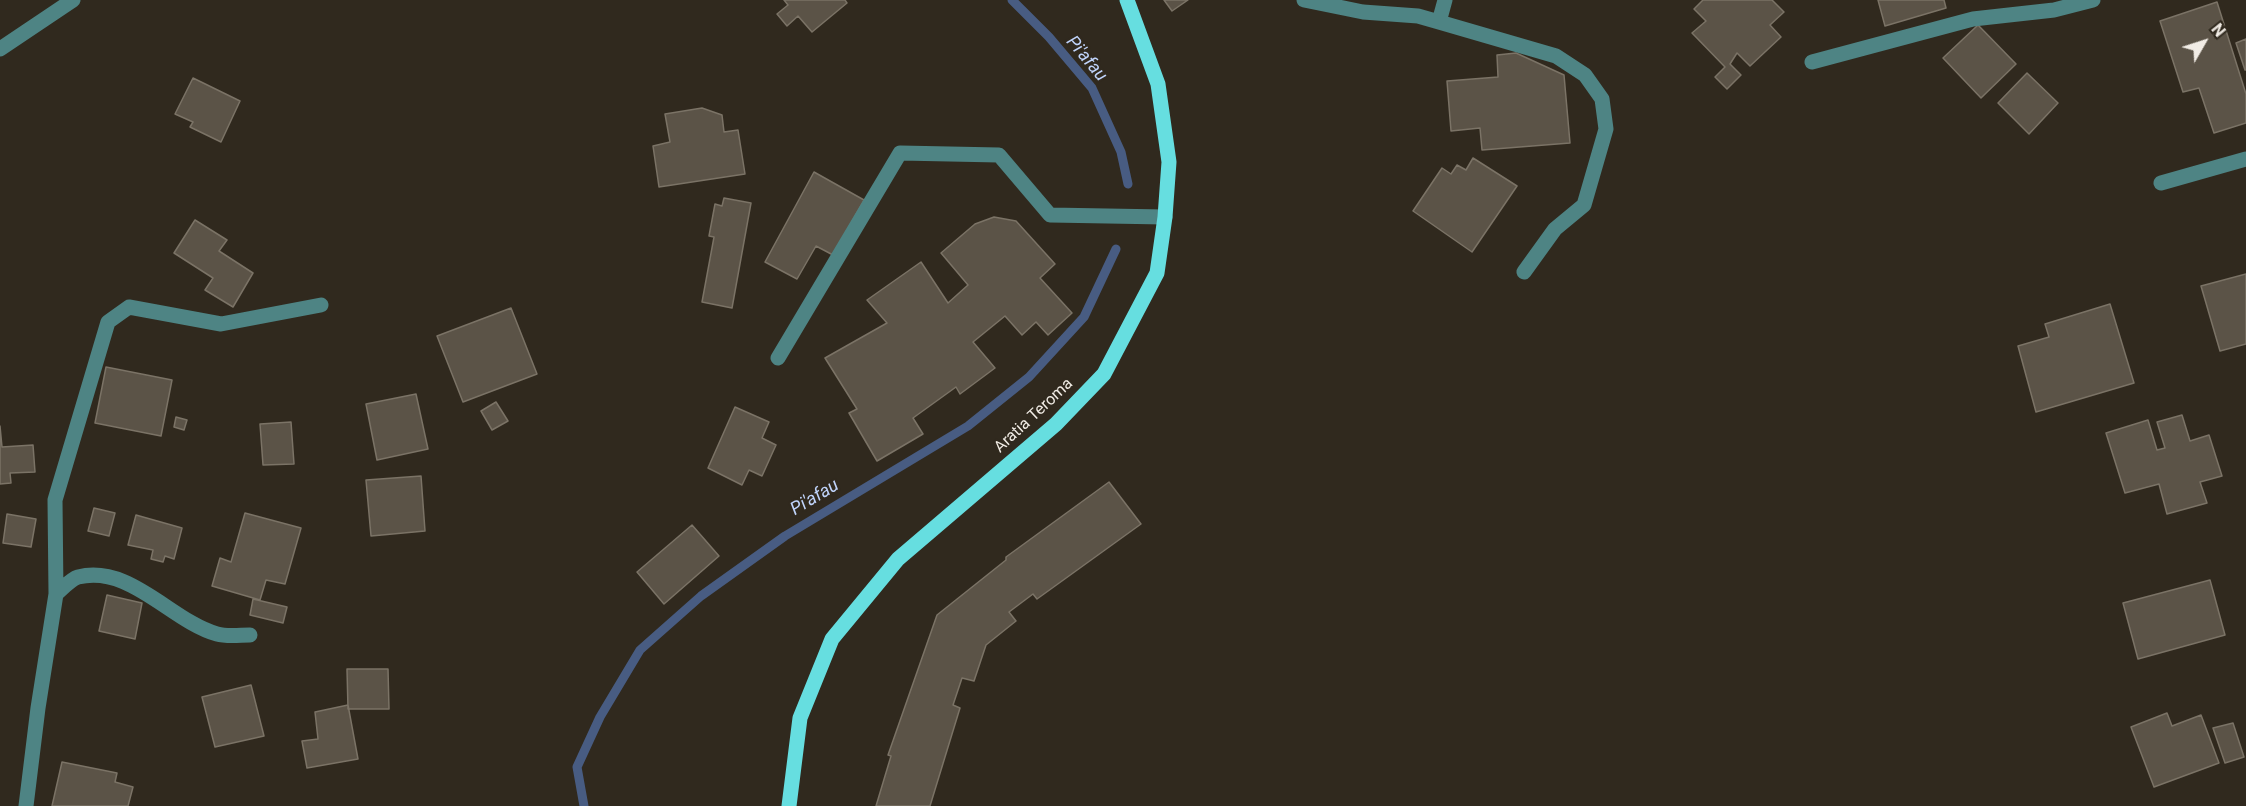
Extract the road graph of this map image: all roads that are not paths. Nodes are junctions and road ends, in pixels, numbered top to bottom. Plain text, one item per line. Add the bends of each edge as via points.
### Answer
1 (73, 0) edge
2 (1127, 0) edge
3 (1304, 0) edge
4 (1445, 0) edge
5 (2093, 0) edge
6 (1439, 22) junction
7 (0, 49) edge
8 (1812, 62) dead end
9 (2246, 159) edge
10 (2162, 183) dead end
11 (1165, 217) junction
12 (1524, 272) dead end
13 (321, 305) dead end
14 (778, 358) dead end
15 (56, 594) junction
16 (250, 635) dead end
17 (26, 806) edge
18 (789, 806) edge

1 - 7 street
2 - 11 main road, Aratia Teroma via 1158,84 1169,162
3 - 6 street
4 - 6 street
5 - 8 street via 2054,10 1973,19
6 - 12 street via 1556,56 1585,75 1602,99 1606,129 1584,205 1555,229
9 - 10 street
11 - 14 street via 1050,215 999,155 900,153
11 - 18 main road, Aratia Teroma via 1157,273 1104,374 1056,424 898,559 832,639 800,718
13 - 15 street via 221,324 129,307 108,322 55,500
15 - 16 street via 76,578 110,576 218,634
15 - 17 street

